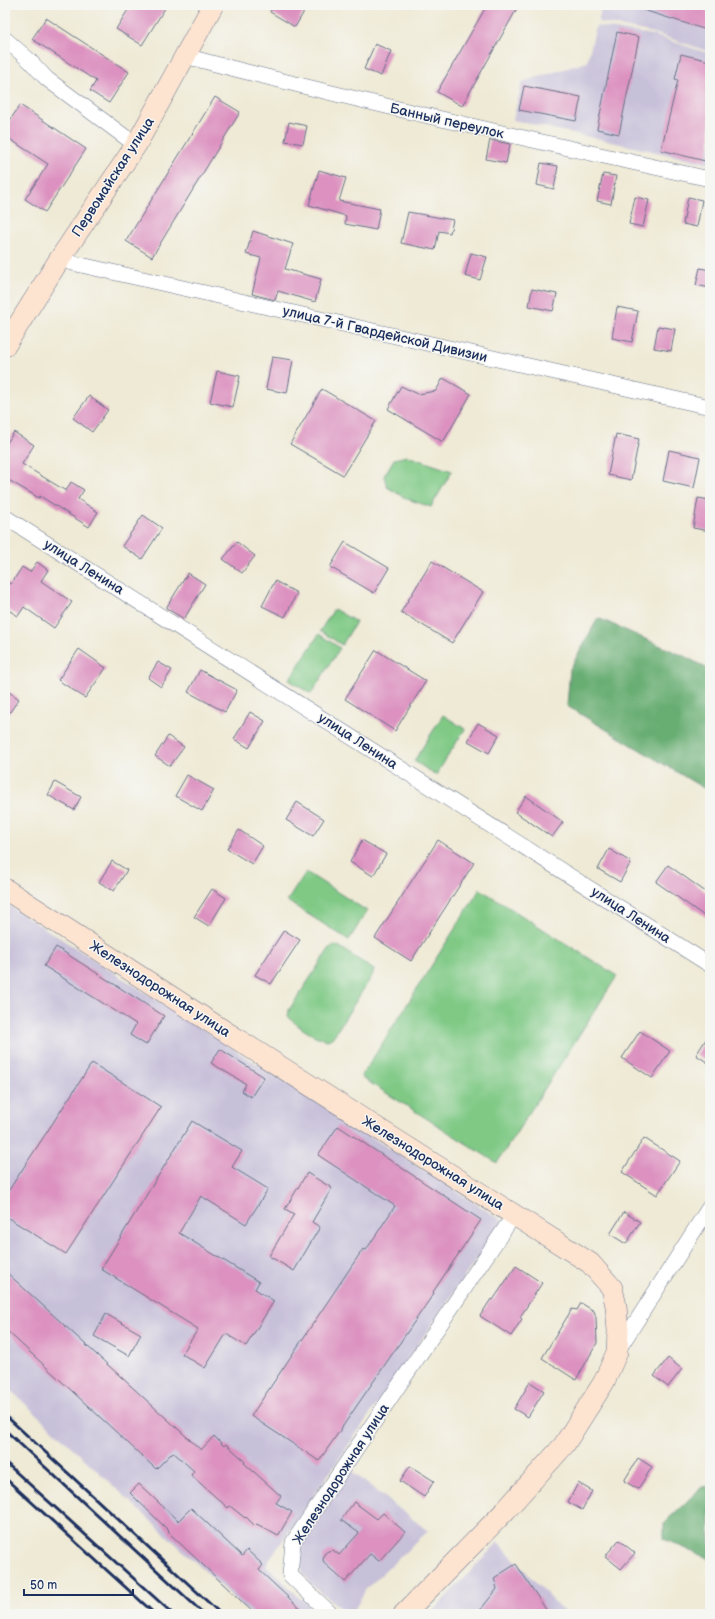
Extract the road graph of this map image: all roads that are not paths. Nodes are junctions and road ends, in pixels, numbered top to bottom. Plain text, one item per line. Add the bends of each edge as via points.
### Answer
1 (213, 5) edge
2 (5, 39) edge
3 (185, 56) junction
4 (136, 145) junction
5 (710, 180) edge
6 (59, 260) junction
7 (5, 346) edge
8 (710, 407) edge
9 (5, 518) edge
10 (5, 889) edge
11 (710, 965) edge
12 (710, 1206) edge
13 (514, 1215) junction
14 (617, 1352) junction
15 (408, 1610) edge
16 (331, 1614) edge

1 - 3 main road, Первомайская улица
2 - 4 street via 47,79
3 - 4 main road, Первомайская улица
3 - 5 street, Банный переулок via 466,126
4 - 6 main road, Первомайская улица
6 - 7 main road, Первомайская улица
6 - 8 street, улица 7-й Гвардейской Дивизии
9 - 11 street, улица Ленина
10 - 13 main road, Железнодорожная улица
12 - 14 street
13 - 14 main road via 590,1263 612,1288 618,1331
13 - 16 street, Железнодорожная улица via 294,1542 290,1575
14 - 15 main road via 604,1382 564,1445 505,1511

